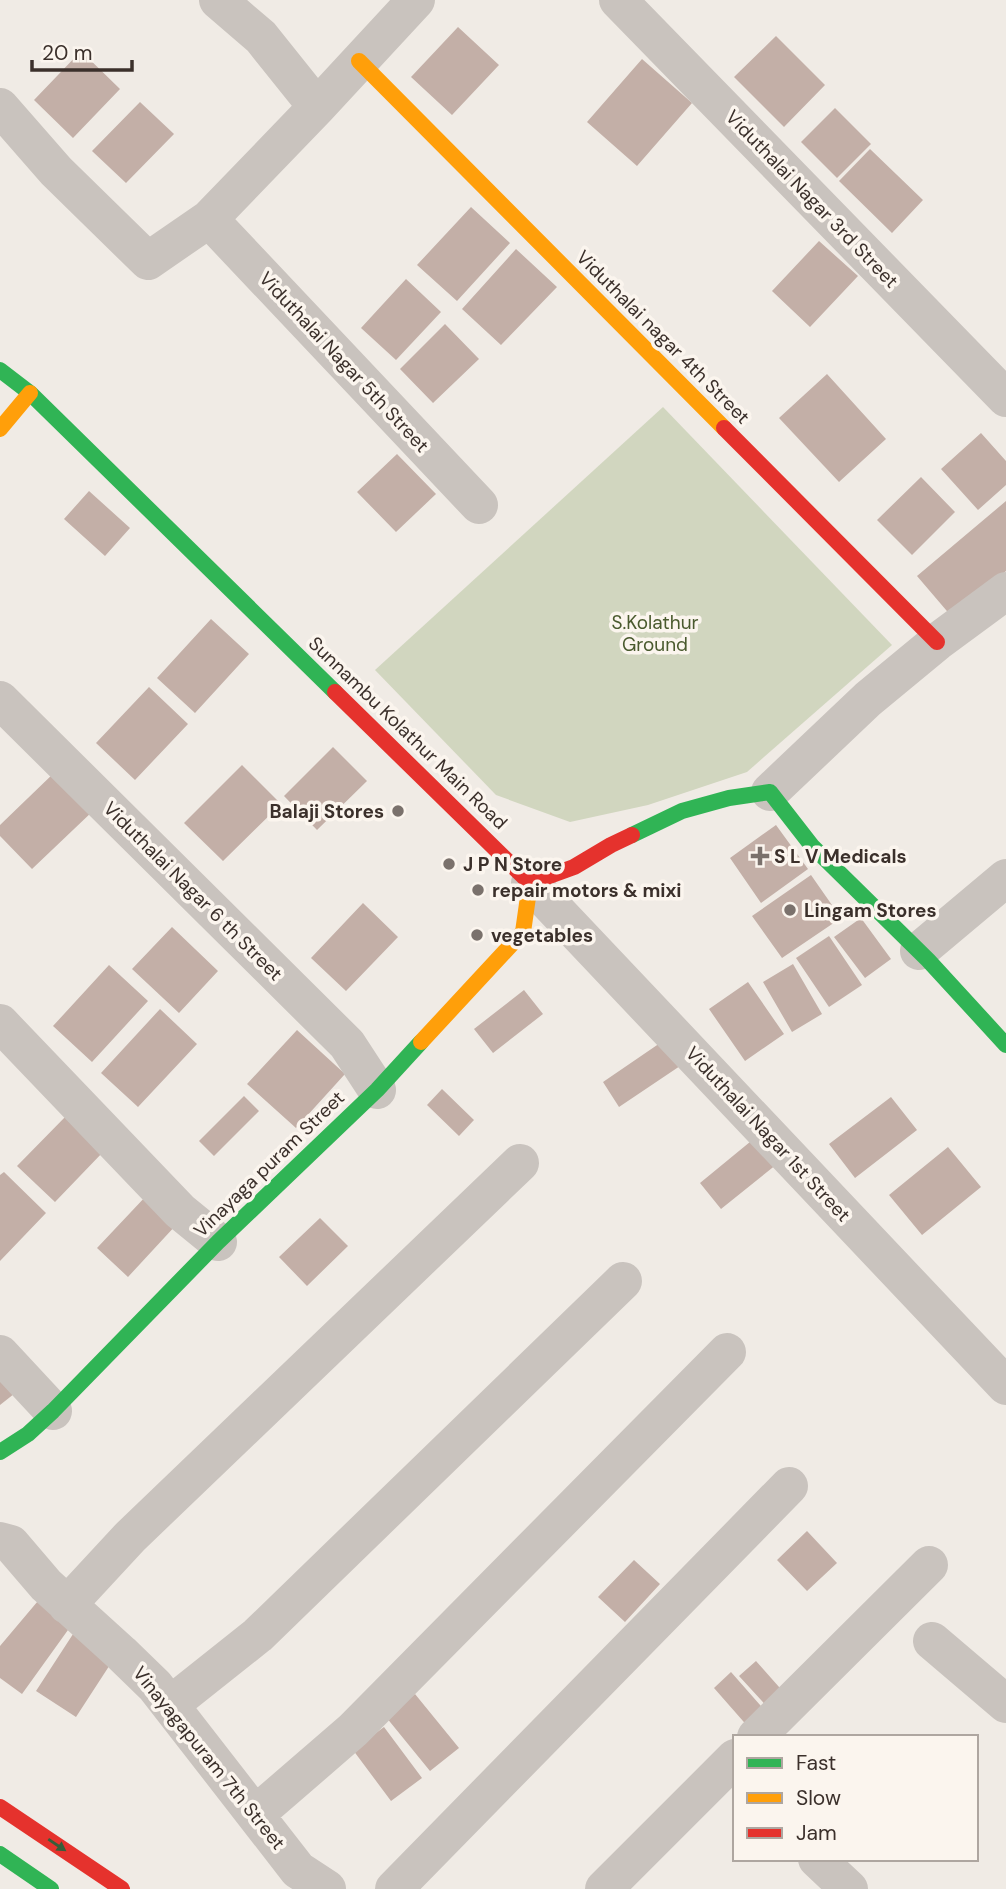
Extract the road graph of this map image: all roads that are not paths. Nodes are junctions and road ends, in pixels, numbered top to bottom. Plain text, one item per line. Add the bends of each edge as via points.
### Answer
1 (218, 0) edge
2 (416, 0) edge
3 (618, 0) edge
4 (359, 61) junction
5 (0, 107) edge
6 (317, 107) junction
7 (209, 219) junction
8 (0, 370) edge
9 (30, 393) junction
10 (1006, 398) edge
11 (0, 429) edge
12 (479, 505) dead end
13 (1006, 591) edge
14 (937, 642) junction
15 (0, 700) edge
16 (770, 792) junction
17 (1006, 878) edge
18 (530, 883) junction
19 (919, 951) junction
20 (0, 1023) edge
21 (1006, 1045) edge
22 (377, 1090) junction
23 (520, 1163) dead end
24 (218, 1242) junction
25 (623, 1281) dead end
26 (727, 1352) dead end
27 (0, 1354) edge
28 (1006, 1386) edge
29 (53, 1411) junction
30 (0, 1452) edge
31 (789, 1486) dead end
32 (0, 1541) edge
33 (929, 1565) dead end
34 (67, 1605) junction
35 (932, 1641) dead end
36 (1006, 1704) edge
37 (170, 1705) junction
38 (758, 1735) edge
39 (733, 1760) edge
40 (0, 1807) edge
41 (256, 1814) junction
42 (0, 1854) edge
43 (819, 1861) edge
44 (51, 1889) edge
45 (121, 1889) edge
46 (327, 1889) edge
47 (394, 1889) edge
48 (604, 1889) edge
49 (849, 1889) edge

1 - 6 street via 261,37
2 - 4 street
3 - 10 street, Viduthalai Nagar 3rd Street
4 - 6 street
4 - 14 street, Viduthalai nagar 4th Street
5 - 7 street via 56,171 148,261
6 - 7 street
7 - 12 street, Viduthalai Nagar 5th Street
8 - 9 street, Sunnambu Kolathur Main Road
9 - 11 street
9 - 18 street, Sunnambu Kolathur Main Road
13 - 14 street
14 - 16 street via 868,699
15 - 22 street, Viduthalai Nagar 6 th Street via 347,1044
16 - 18 street via 682,811 574,867
16 - 19 street via 811,846
17 - 19 street
18 - 22 street, Vinayaga puram Street via 523,932
18 - 28 street, Viduthalai Nagar 1st Street
19 - 21 street
20 - 24 street via 180,1211
22 - 24 street, Vinayaga puram Street
23 - 34 street via 130,1537
24 - 29 street, Vinayaga puram Street
25 - 37 street via 258,1634
26 - 41 street via 353,1730
27 - 29 street
29 - 30 street, Vinayaga puram Street
31 - 47 street
32 - 34 street, Vinayagapuram 7th Street via 10,1544
33 - 38 street
34 - 37 street, Vinayagapuram 7th Street
35 - 36 street
37 - 41 street, Vinayagapuram 7th Street
39 - 48 street
40 -> 45 street
41 - 46 street, Vinayagapuram 7th Street via 298,1870
42 - 44 street
43 - 49 street

